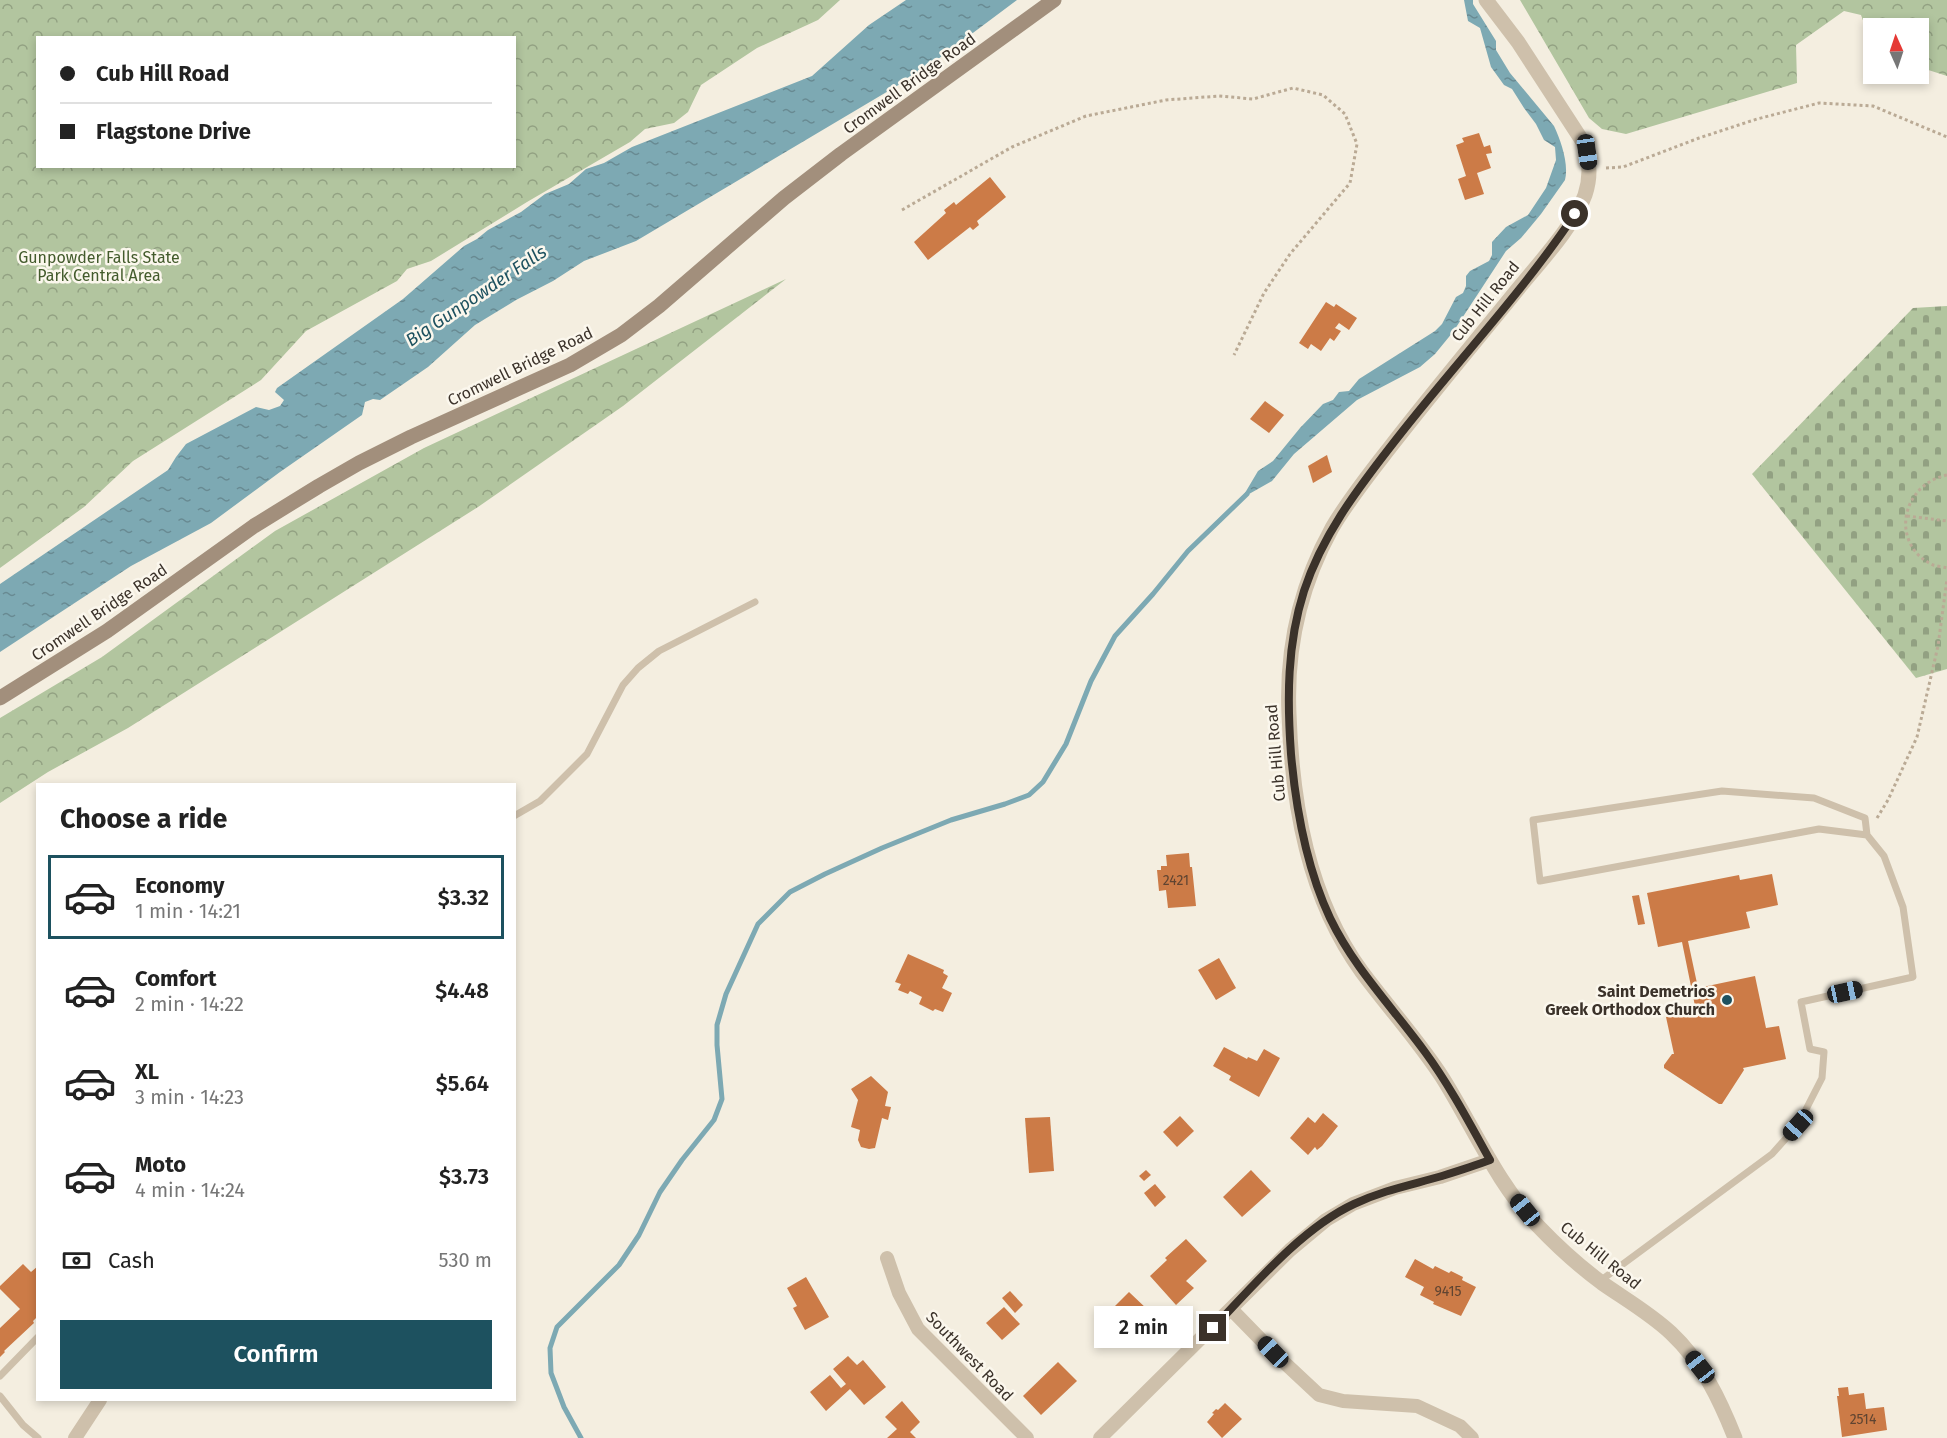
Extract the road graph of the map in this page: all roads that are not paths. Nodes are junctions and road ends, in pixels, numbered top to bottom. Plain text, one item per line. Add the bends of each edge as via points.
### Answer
1 (1054, 0) edge
2 (1486, 0) edge
3 (755, 602) dead end
4 (0, 698) edge
5 (516, 815) edge
6 (1867, 835) junction
7 (1490, 1160) junction
8 (886, 1258) dead end
9 (1600, 1281) junction
10 (1231, 1309) junction
11 (36, 1339) edge
12 (0, 1376) edge
13 (0, 1396) edge
14 (99, 1401) edge
15 (38, 1438) edge
16 (75, 1438) edge
17 (1027, 1438) edge
18 (1100, 1438) edge
19 (1472, 1438) edge
20 (1735, 1438) edge

1 - 4 main road, Cromwell Bridge Road via 784,198 621,335 570,365 411,437 319,486 254,526 107,631
2 - 7 street, Cub Hill Road via 1568,117 1587,152 1589,170 1584,197 1542,259 1419,409 1346,506 1317,559 1296,620 1288,713 1303,837 1330,919 1361,970 1427,1054
3 - 5 lane via 659,651 639,668 623,685 587,754 540,801
6 - 6 lane via 1865,818 1814,798 1722,791 1533,820 1540,880 1819,829
6 - 9 lane via 1884,856 1903,907 1913,977 1801,1002 1810,1049 1824,1052 1822,1078 1798,1125 1772,1154
7 - 9 street, Cub Hill Road via 1535,1223
7 - 10 street via 1353,1204 1290,1250
8 - 17 street, Southwest Road via 918,1329
9 - 20 street, Cub Hill Road via 1652,1317 1686,1348 1712,1386
10 - 18 street
10 - 19 street via 1319,1395 1343,1401 1417,1406 1460,1426
11 - 12 lane
13 - 15 lane
14 - 16 street

